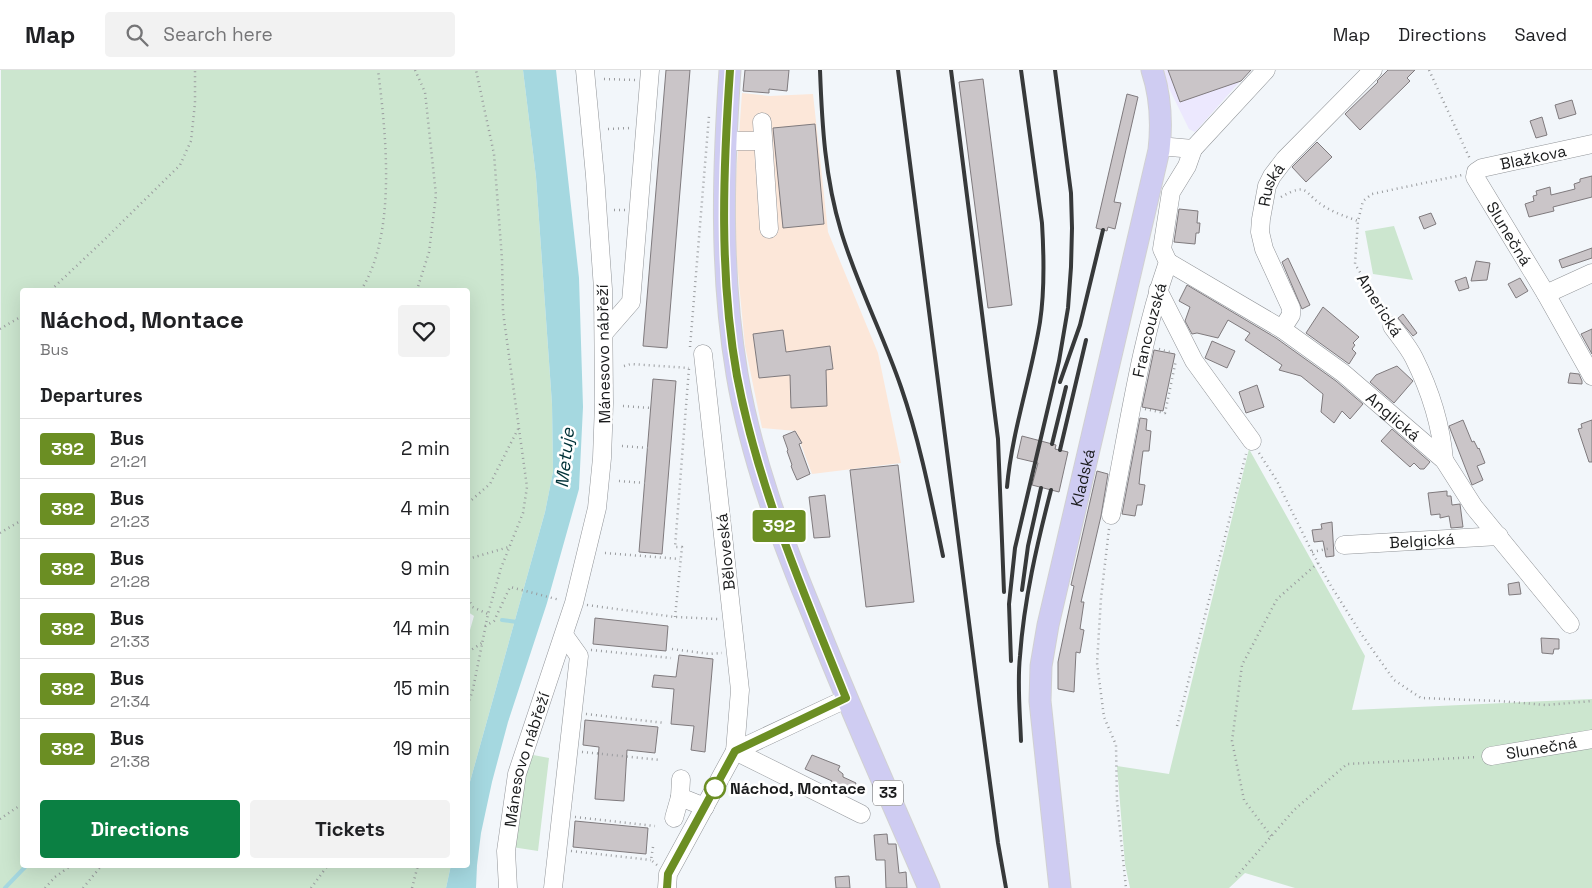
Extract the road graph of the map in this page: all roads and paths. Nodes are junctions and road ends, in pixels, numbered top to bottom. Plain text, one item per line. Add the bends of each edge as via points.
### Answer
1 (195, 70) edge
2 (378, 70) edge
3 (415, 70) edge
4 (476, 70) edge
5 (585, 70) edge
6 (730, 70) edge
7 (1152, 70) edge
8 (1266, 70) edge
9 (1373, 70) edge
10 (1429, 70) edge
11 (650, 75) edge
12 (604, 79) dead end
13 (762, 122) dead end
14 (645, 128) junction
15 (608, 129) dead end
16 (726, 140) junction
17 (763, 141) junction
18 (1592, 144) edge
19 (1159, 146) junction
20 (1193, 149) junction
21 (1476, 172) junction
22 (1263, 203) junction
23 (1358, 221) junction
24 (769, 229) dead end
25 (1168, 262) junction
26 (1592, 273) edge
27 (53, 288) edge
28 (362, 288) edge
29 (418, 288) edge
30 (1158, 290) junction
31 (1546, 294) junction
32 (20, 317) edge
33 (1392, 326) joint
34 (0, 329) edge
35 (1282, 329) junction
36 (604, 333) junction
37 (1145, 346) junction
38 (703, 354) dead end
39 (624, 366) dead end
40 (689, 368) dead end
41 (1592, 376) edge
42 (624, 406) dead end
43 (651, 408) dead end
44 (1144, 409) dead end
45 (518, 427) junction
46 (1250, 438) junction
47 (622, 446) dead end
48 (648, 448) dead end
49 (1444, 460) junction
50 (619, 481) dead end
51 (645, 483) dead end
52 (470, 501) edge
53 (1111, 515) joint
54 (20, 521) edge
55 (0, 532) edge
56 (1499, 536) junction
57 (1344, 545) joint
58 (509, 547) junction
59 (1312, 552) junction
60 (604, 553) dead end
61 (470, 558) edge
62 (680, 559) dead end
63 (1318, 563) junction
64 (470, 602) edge
65 (567, 602) junction
66 (472, 606) joint
67 (488, 614) junction
68 (722, 619) dead end
69 (1570, 624) dead end
70 (485, 626) junction
71 (564, 635) junction
72 (482, 643) junction
73 (672, 649) dead end
74 (587, 650) dead end
75 (470, 651) edge
76 (726, 653) dead end
77 (671, 658) dead end
78 (470, 697) edge
79 (846, 698) junction
80 (1592, 701) edge
81 (572, 713) junction
82 (665, 722) dead end
83 (1178, 726) dead end
84 (1592, 739) edge
85 (568, 750) junction
86 (735, 751) junction
87 (1491, 756) joint
88 (661, 760) dead end
89 (681, 779) dead end
90 (680, 797) junction
91 (20, 805) edge
92 (705, 807) junction
93 (861, 814) dead end
94 (561, 815) junction
95 (674, 818) dead end
96 (0, 819) edge
97 (655, 826) dead end
98 (1271, 836) junction
99 (557, 850) junction
100 (652, 860) dead end
101 (68, 868) edge
102 (100, 868) edge
103 (326, 868) edge
104 (417, 868) edge
105 (1236, 877) dead end
106 (45, 888) edge
107 (83, 888) edge
108 (311, 888) edge
109 (412, 888) edge
110 (508, 888) edge
111 (553, 888) edge
112 (667, 888) edge
113 (929, 888) edge
114 (1060, 888) edge
115 (1126, 888) edge

1 - 27 path via 190,140 180,165
2 - 28 path via 386,184 382,234 370,276
3 - 29 path via 425,92 436,195 429,252
4 - 45 path via 494,154 503,312
5 - 36 street, Mánesovo nábřeží
6 - 16 main road, 33
7 - 19 main road, Kladská via 1161,116
8 - 20 street
9 - 22 street, Ruská via 1285,159 1272,176
10 - 21 path
11 - 12 path
11 - 14 street
13 - 17 street
14 - 15 path
14 - 36 street via 631,302
16 - 17 street
16 - 79 main road, 33 via 725,255 732,335 743,406 791,561
17 - 24 street
18 - 21 street, Blažkova
19 - 20 street
19 - 114 main road, Kladská via 1042,659 1040,701
20 - 25 street via 1171,192 1162,249
21 - 23 path, Americká via 1372,194 1363,201
21 - 31 street, Slunečná via 1475,177
22 - 23 path via 1294,190 1306,191 1324,206
22 - 35 street, Ruská via 1260,232 1264,249 1291,308 1291,315
23 - 33 path, Americká via 1355,264
25 - 30 street
25 - 35 street, Anglická
26 - 31 street
30 - 37 street, Francouzská
30 - 46 street, Francouzská via 1194,361
31 - 41 street, Slunečná
32 - 34 path
33 - 49 street, Americká via 1413,356 1436,412
35 - 49 street, Anglická via 1343,373
36 - 65 street, Mánesovo nábřeží via 602,458 597,508
37 - 44 path via 1177,354 1164,413
37 - 53 street, Francouzská
38 - 86 street, Běloveská via 740,690
39 - 40 path
42 - 43 path
45 - 52 path via 490,484
45 - 58 path via 527,487 523,513
46 - 59 path via 1277,481
46 - 83 path
47 - 48 path
49 - 56 street, Anglická via 1474,507
50 - 51 path
53 - 115 path via 1097,663 1104,716 1116,745 1117,801
54 - 55 path
56 - 57 street, Belgická
56 - 69 street, Anglická
57 - 59 path
58 - 61 path
58 - 67 path
59 - 63 path
60 - 62 path
63 - 80 path via 1394,680 1420,698 1546,705
63 - 98 path via 1277,599 1242,665 1232,741 1244,800
64 - 66 path
65 - 68 path via 675,617
65 - 70 path via 510,587 494,621
65 - 71 street, Mánesovo nábřeží
66 - 67 path
67 - 70 path
70 - 72 path
71 - 81 street, Mánesovo nábřeží via 579,656
71 - 110 street, Mánesovo nábřeží via 517,774 506,851
72 - 75 path
72 - 78 path
73 - 76 path
74 - 77 path
79 - 86 street
79 - 113 main road, 33
81 - 82 path
81 - 85 street, Mánesovo nábřeží
84 - 87 street, Slunečná
85 - 88 path
85 - 94 street, Mánesovo nábřeží
86 - 92 street, Běloveská
86 - 93 street
87 - 98 path via 1347,764 1294,810
89 - 90 street
90 - 92 street
90 - 95 street
91 - 96 path
92 - 112 street, Běloveská via 668,874
94 - 97 path
94 - 99 street, Mánesovo nábřeží
98 - 105 path
99 - 100 path
99 - 111 street, Mánesovo nábřeží
101 - 106 path
102 - 107 path
103 - 108 path
104 - 109 path

